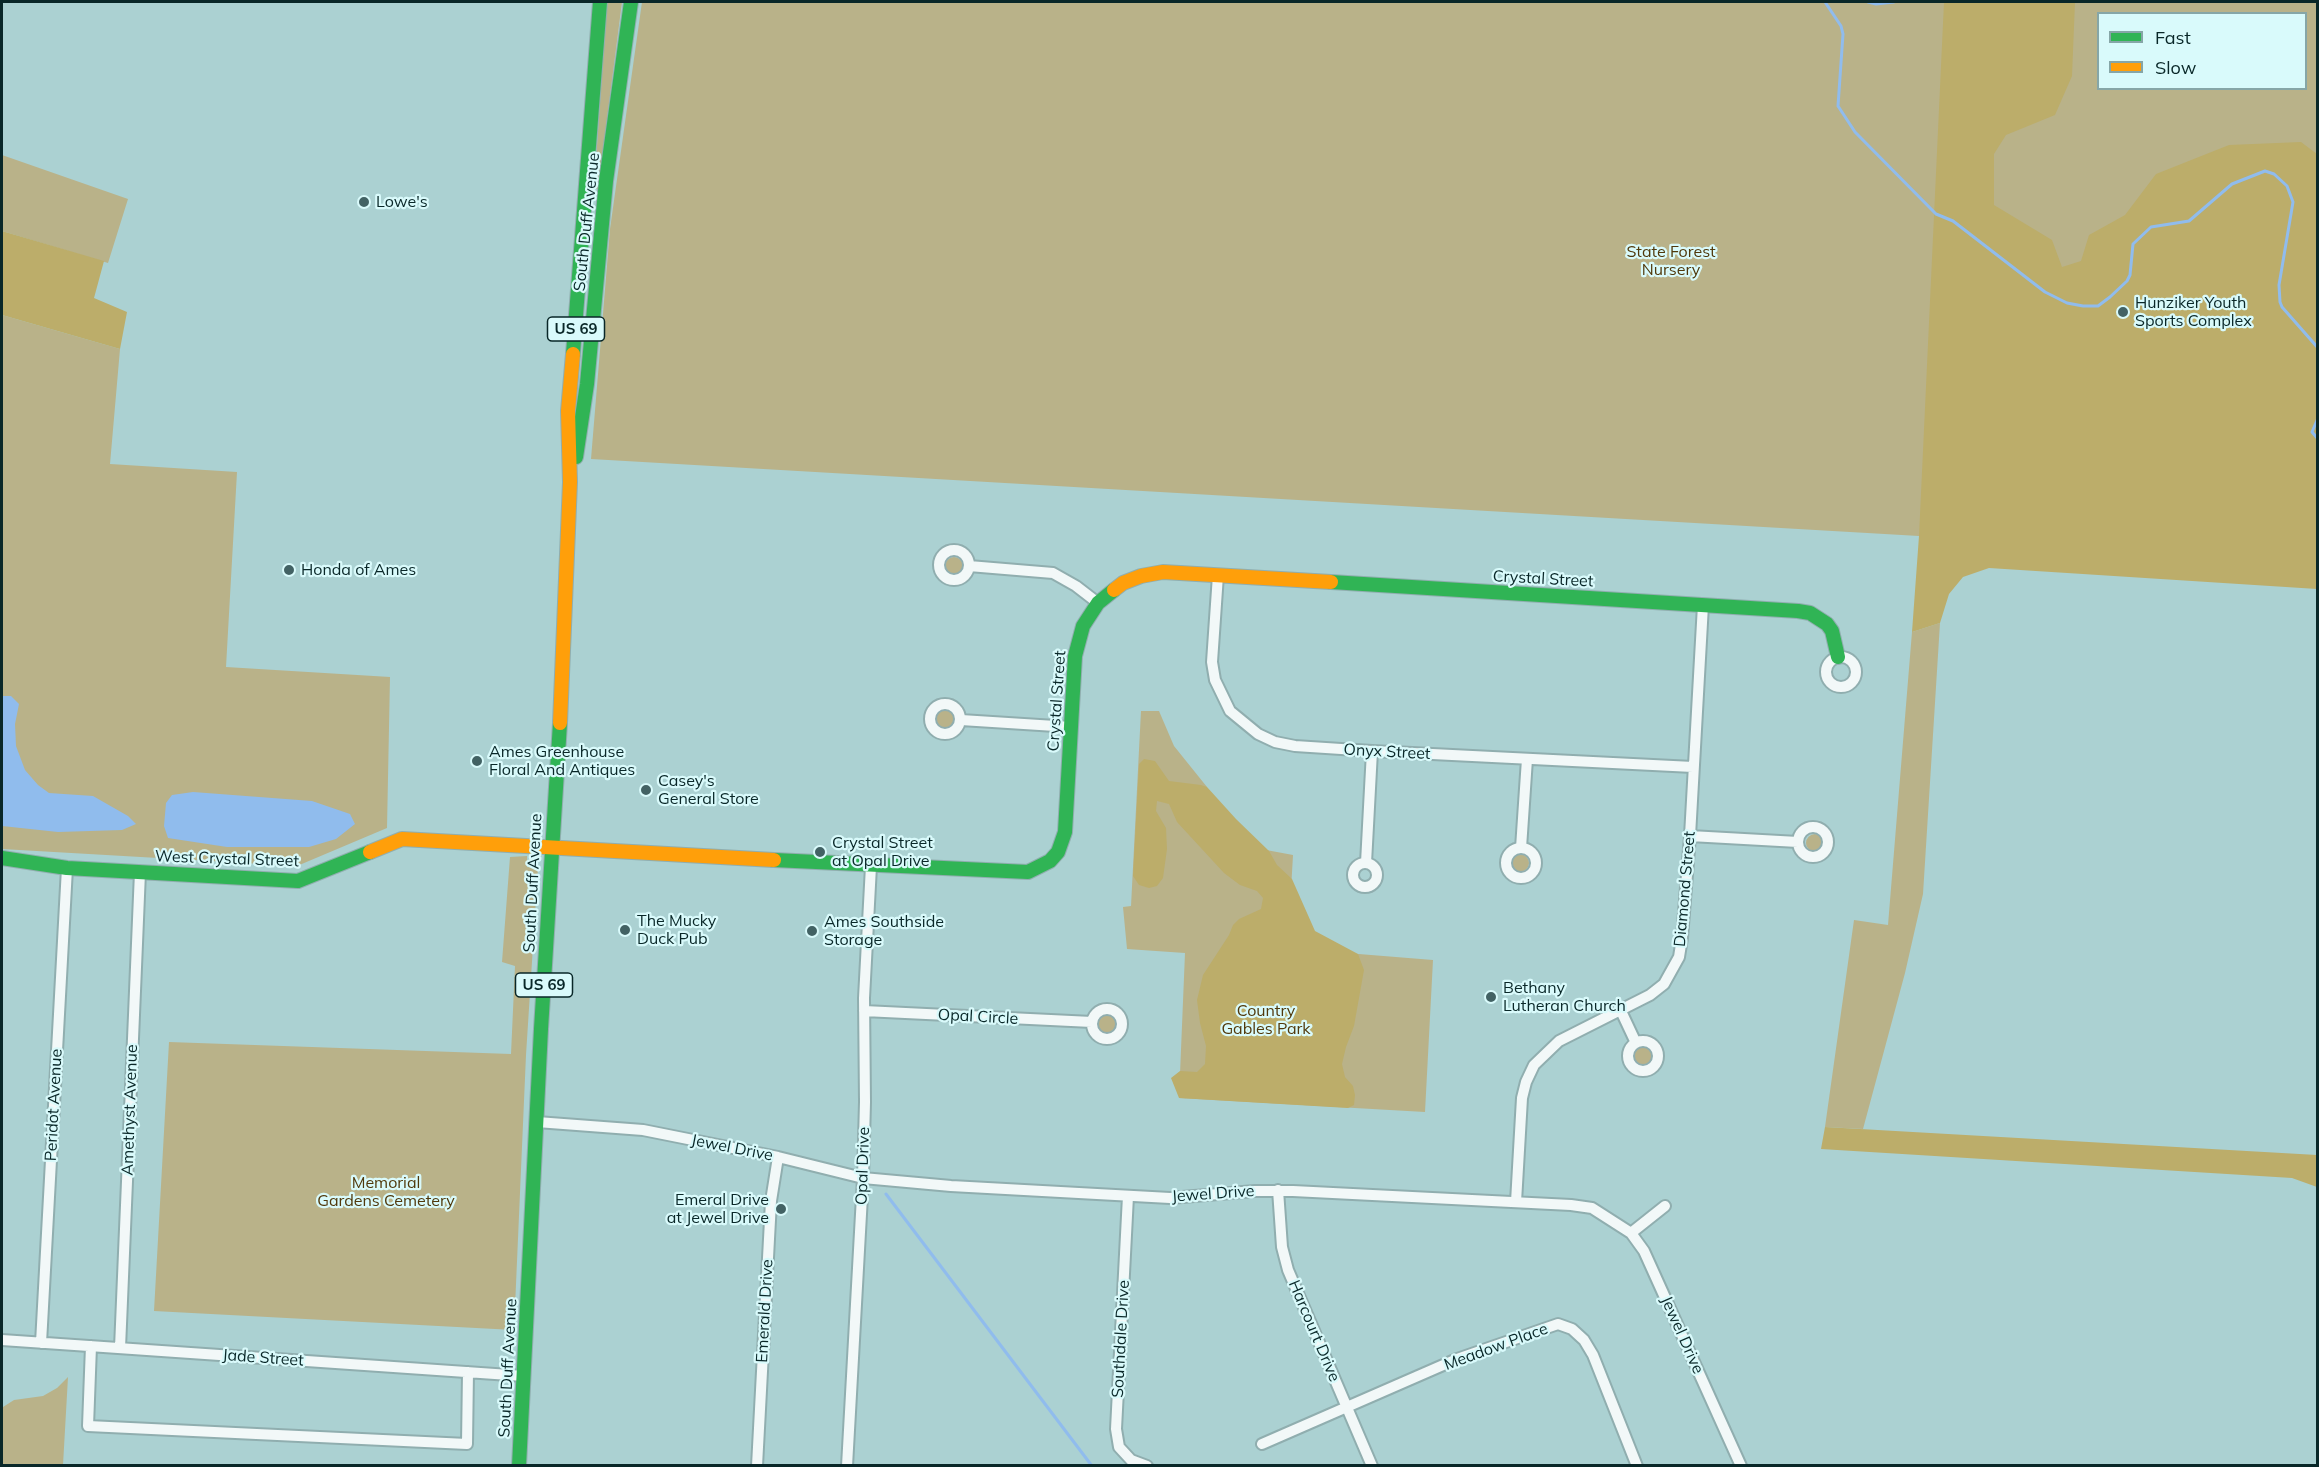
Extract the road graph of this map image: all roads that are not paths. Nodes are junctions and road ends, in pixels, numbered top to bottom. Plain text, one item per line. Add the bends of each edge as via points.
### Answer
1 (600, 2) edge
2 (632, 2) edge
3 (570, 482) junction
4 (969, 567) dead end
5 (1218, 575) junction
6 (1098, 603) junction
7 (1703, 605) junction
8 (1838, 657) dead end
9 (961, 720) dead end
10 (1071, 727) junction
11 (1372, 751) junction
12 (1527, 759) junction
13 (1693, 767) junction
14 (1690, 836) junction
15 (1798, 842) dead end
16 (1521, 848) dead end
17 (551, 849) junction
18 (2, 858) edge
19 (1366, 863) dead end
20 (872, 866) junction
21 (67, 868) junction
22 (140, 872) junction
23 (864, 1011) junction
24 (1622, 1011) junction
25 (1092, 1022) dead end
26 (1636, 1043) dead end
27 (537, 1122) junction
28 (778, 1157) junction
29 (863, 1178) junction
30 (1278, 1190) junction
31 (1128, 1196) junction
32 (1516, 1202) junction
33 (1665, 1206) dead end
34 (1631, 1233) junction
35 (2, 1340) edge
36 (41, 1343) junction
37 (91, 1346) junction
38 (120, 1348) junction
39 (468, 1372) junction
40 (524, 1376) junction
41 (1346, 1407) junction
42 (1262, 1444) dead end
43 (519, 1466) edge
44 (757, 1466) edge
45 (847, 1466) edge
46 (1147, 1466) edge
47 (1372, 1466) edge
48 (1637, 1466) edge
49 (1741, 1466) edge

1 - 3 street, South Duff Avenue / US 69 via 568,411
2 - 3 street, South Duff Avenue / US 69 via 606,181 587,384
3 - 17 street, South Duff Avenue / US 69
4 - 6 street via 1053,573
5 - 6 street, Crystal Street via 1163,572 1141,576 1123,583
5 - 7 street, Crystal Street
5 - 11 street, Onyx Street via 1212,662 1215,680 1230,711 1258,734 1275,742
6 - 10 street, Crystal Street via 1078,640
7 - 8 street, Crystal Street via 1810,613 1821,618 1832,631
7 - 13 street, Diamond Street
9 - 10 street
10 - 20 street, Crystal Street via 1065,832 1050,861 1028,872
11 - 12 street, Onyx Street
11 - 19 street
12 - 13 street, Onyx Street
12 - 16 street
13 - 14 street, Diamond Street
14 - 15 street
14 - 24 street, Diamond Street via 1682,938 1673,970 1665,984
17 - 20 street, Crystal Street
17 - 22 street, West Crystal Street via 402,838 298,881
17 - 27 street, South Duff Avenue / US 69
18 - 21 street, West Crystal Street
20 - 23 street, Opal Drive
21 - 22 street, West Crystal Street
21 - 36 street, Peridot Avenue
22 - 38 street, Amethyst Avenue
23 - 25 street, Opal Circle
23 - 29 street, Opal Drive
24 - 26 street
24 - 32 street, Diamond Street via 1559,1041 1534,1065 1522,1098
27 - 28 street, Jewel Drive via 643,1130
27 - 40 street, South Duff Avenue / US 69
28 - 29 street, Jewel Drive
28 - 44 street, Emerald Drive via 771,1201
29 - 31 street, Jewel Drive
29 - 45 street, Opal Drive
30 - 31 street, Jewel Drive via 1170,1198
30 - 32 street, Jewel Drive
30 - 41 street, Harcourt Drive via 1282,1247 1288,1270
31 - 46 street, Southdale Drive via 1116,1429 1119,1447 1131,1460
32 - 34 street, Jewel Drive via 1592,1208
33 - 34 street
34 - 49 street, Jewel Drive via 1654,1272
35 - 36 street, Jade Street
36 - 37 street, Jade Street
37 - 38 street, Jade Street
37 - 39 street via 88,1426 467,1444
38 - 39 street, Jade Street
39 - 40 street, Jade Street
40 - 43 street, South Duff Avenue / US 69
41 - 42 street, Meadow Place
41 - 47 street, Harcourt Drive
41 - 48 street, Meadow Place via 1457,1359 1558,1324 1572,1329 1593,1355

